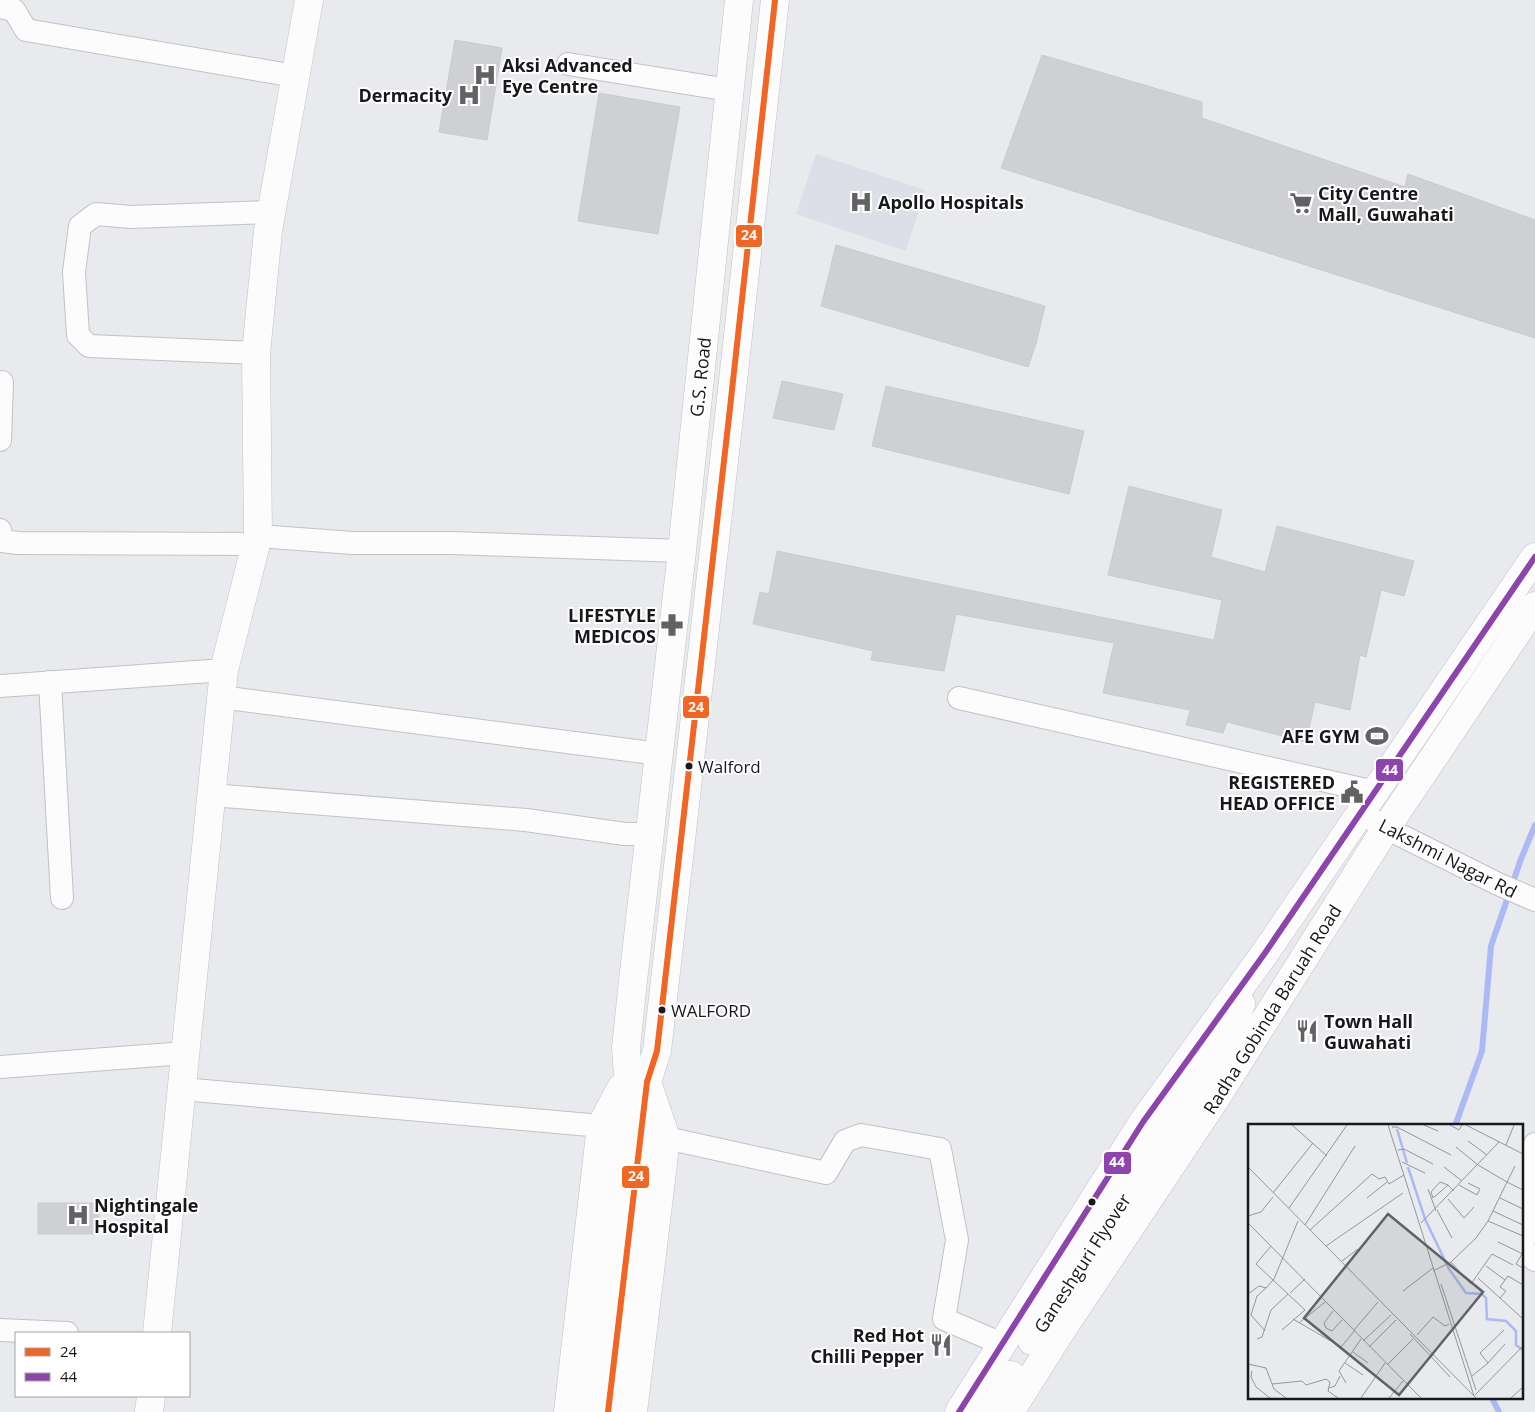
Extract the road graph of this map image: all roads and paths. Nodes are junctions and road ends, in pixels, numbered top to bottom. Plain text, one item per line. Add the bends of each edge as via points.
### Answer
1 (309, 0) edge
2 (739, 0) edge
3 (775, 0) edge
4 (0, 7) edge
5 (568, 64) dead end
6 (295, 76) junction
7 (729, 90) junction
8 (272, 212) junction
9 (256, 353) junction
10 (0, 382) edge
11 (0, 440) edge
12 (1, 540) edge
13 (257, 540) junction
14 (682, 551) junction
15 (1535, 557) edge
16 (1535, 606) edge
17 (224, 670) junction
18 (50, 682) junction
19 (0, 686) edge
20 (221, 697) junction
21 (959, 698) dead end
22 (659, 754) junction
23 (211, 795) junction
24 (1368, 802) junction
25 (1386, 828) junction
26 (650, 834) junction
27 (62, 898) dead end
28 (1530, 898) edge
29 (1254, 968) junction
30 (1283, 991) junction
31 (1222, 1047) junction
32 (185, 1053) junction
33 (0, 1067) edge
34 (637, 1079) junction
35 (182, 1089) junction
36 (632, 1132) junction
37 (1535, 1144) edge
38 (1535, 1260) edge
39 (0, 1330) edge
40 (45, 1332) edge
41 (157, 1332) edge
42 (1002, 1344) junction
43 (151, 1397) edge
44 (149, 1412) edge
45 (568, 1412) edge
46 (588, 1412) edge
47 (608, 1412) edge
48 (633, 1412) edge
49 (959, 1412) edge
50 (988, 1412) edge
51 (1010, 1412) edge

1 - 6 main road
2 - 7 main road, G.S. Road
3 - 34 main road, G.S. Road via 657,1050
4 - 6 street via 14,10 26,30
5 - 7 street
6 - 8 main road
7 - 14 main road, G.S. Road
8 - 9 main road
8 - 9 street via 130,217 96,214 80,226 74,272 78,335 89,346
9 - 13 main road
10 - 11 street
12 - 13 street via 18,543
13 - 14 street
13 - 17 main road
14 - 22 main road, G.S. Road
15 - 24 main road, Radha Gobinda Baruah Road
16 - 25 main road, Radha Gobinda Baruah Road
17 - 18 street
17 - 20 main road
18 - 19 street
18 - 27 street
20 - 22 street
20 - 23 main road
21 - 24 street, Lakshmi Nagar Rd
22 - 26 main road, G.S. Road
23 - 26 street via 526,820 591,831
23 - 32 main road
24 - 25 street, Lakshmi Nagar Rd
24 - 29 main road, Radha Gobinda Baruah Road
25 - 28 street, Lakshmi Nagar Rd
25 - 30 main road, Radha Gobinda Baruah Road
26 - 34 main road, G.S. Road via 626,1048
29 - 31 main road, Ganeshguri Flyover
29 - 42 main road, Radha Gobinda Baruah Road via 1143,1122
30 - 31 main road, Ganeshguri Flyover
30 - 51 main road, Radha Gobinda Baruah Road
31 - 50 main road, Ganeshguri Flyover
32 - 33 street
32 - 35 main road
34 - 36 main road
34 - 36 main road
35 - 36 street
35 - 41 main road
36 - 42 street via 826,1173 845,1141 861,1135 940,1149 957,1240 944,1319
36 - 45 main road
36 - 46 main road
36 - 47 main road
36 - 48 main road
37 - 38 street via 1523,1250
39 - 40 street
42 - 49 main road, Radha Gobinda Baruah Road
43 - 44 main road

